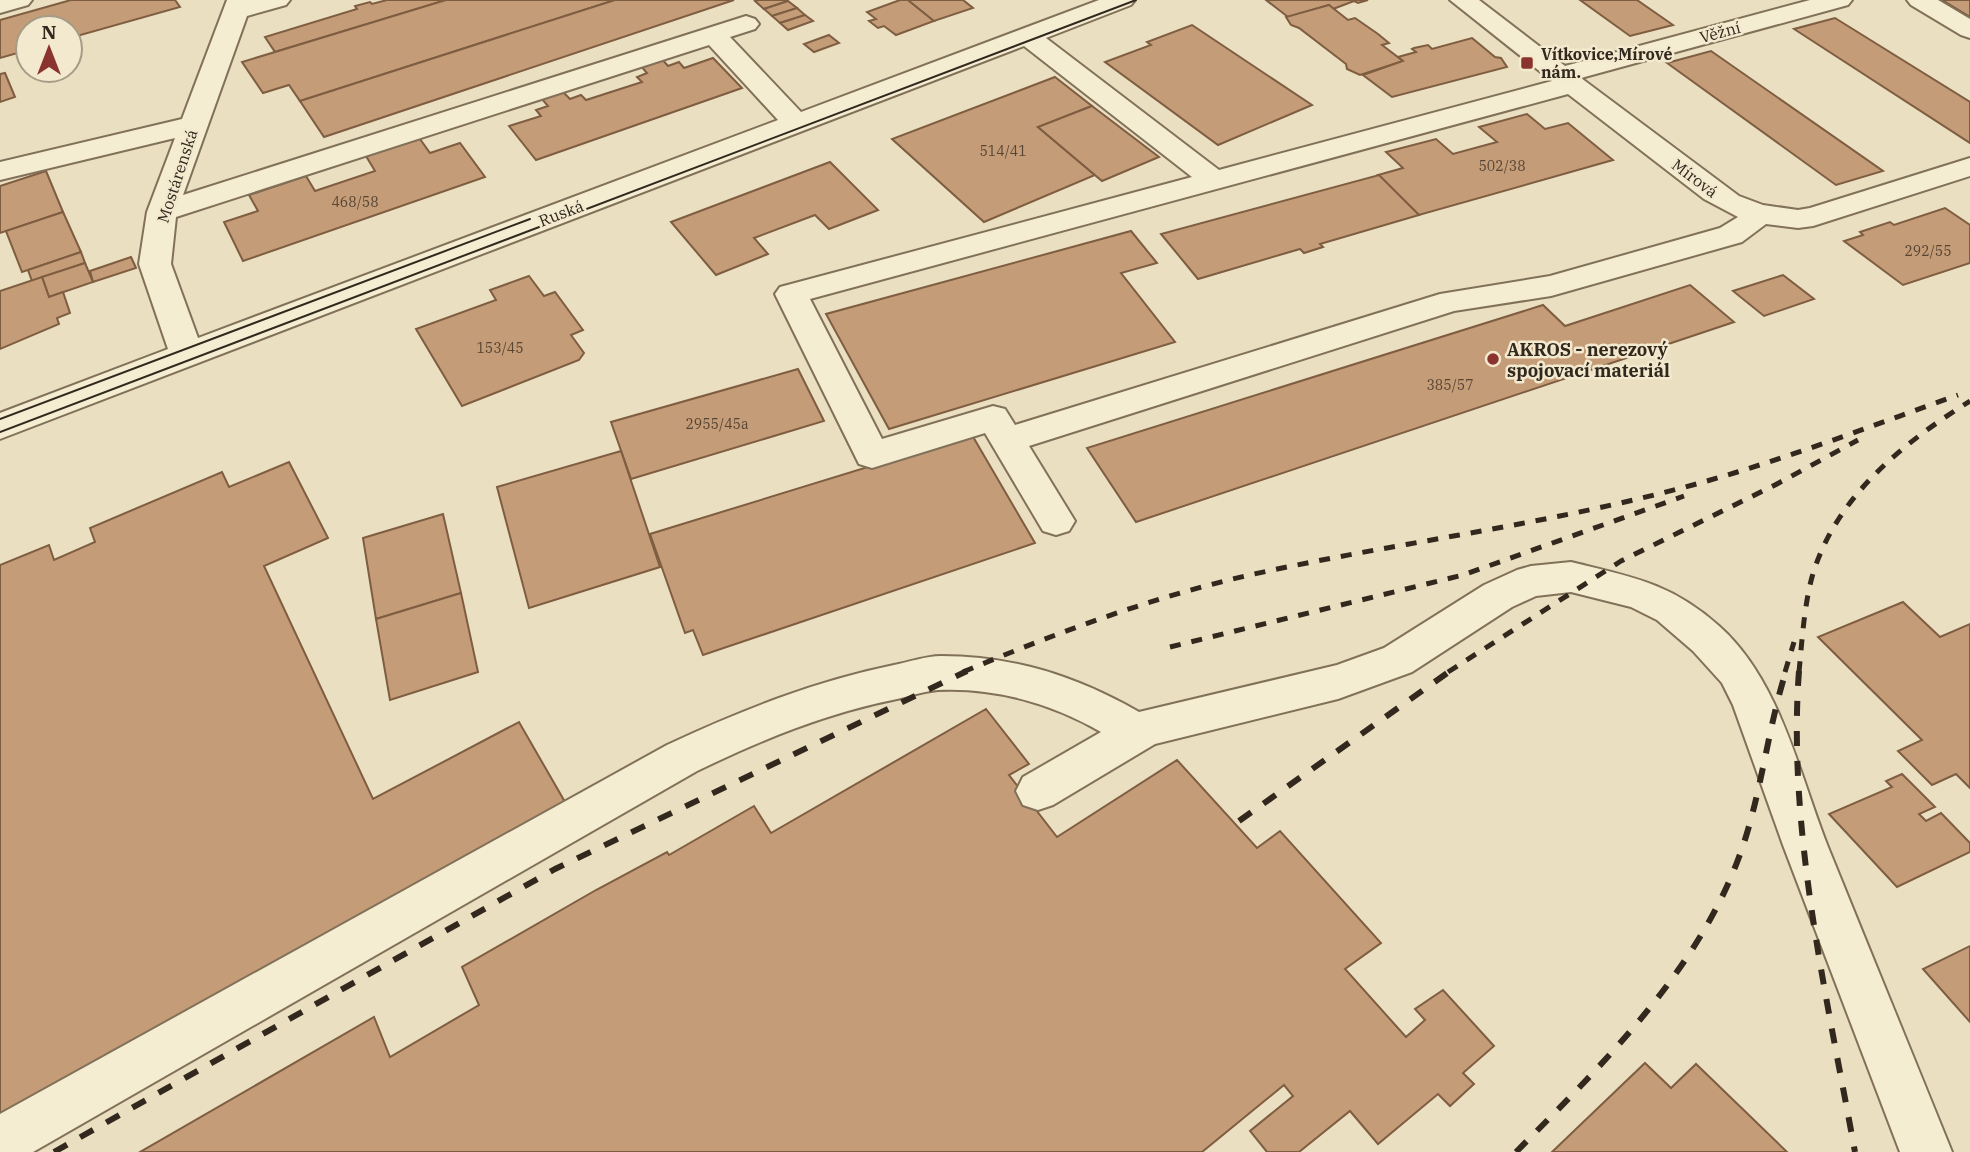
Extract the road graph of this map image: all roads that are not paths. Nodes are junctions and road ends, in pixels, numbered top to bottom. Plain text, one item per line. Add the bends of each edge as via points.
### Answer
1 (19, 0) edge
2 (277, 0) edge
3 (1122, 0) edge
4 (1463, 0) edge
5 (1839, 0) edge
6 (1920, 0) edge
7 (0, 5) edge
8 (238, 5) edge
9 (746, 24) dead end
10 (1970, 30) edge
11 (713, 34) junction
12 (1027, 36) junction
13 (1567, 80) junction
14 (796, 123) junction
15 (194, 125) junction
16 (1970, 167) edge
17 (0, 171) edge
18 (1214, 180) junction
19 (162, 212) junction
20 (1757, 214) junction
21 (187, 355) junction
22 (0, 426) edge
23 (1007, 440) junction
24 (1056, 521) dead end
25 (1137, 732) junction
26 (1038, 791) dead end
27 (0, 1142) edge
28 (1926, 1152) edge

1 - 7 street
2 - 8 street
3 - 12 street, Ruská
4 - 13 street, Mírová
5 - 13 street, Věžní
6 - 10 street
8 - 15 street, Mostárenská
9 - 11 street
11 - 14 street
11 - 19 street
12 - 14 street, Ruská
12 - 18 street
13 - 18 street, Věžní
13 - 20 street, Mírová via 1714,193
14 - 21 street, Ruská
15 - 17 street
15 - 19 street, Mostárenská
16 - 20 street, Mírová via 1813,216
18 - 23 street, Věžní via 791,294 872,455 993,418
19 - 21 street, Mostárenská via 155,264
20 - 23 street via 1731,234 1551,286 1451,301
21 - 22 street, Ruská
23 - 24 street
25 - 26 street
25 - 27 street via 1061,693 999,677 961,673 911,677 860,689 751,725 682,758
25 - 28 street via 1338,682 1398,660 1497,596 1531,581 1590,580 1640,594 1671,609 1736,671 1753,702

